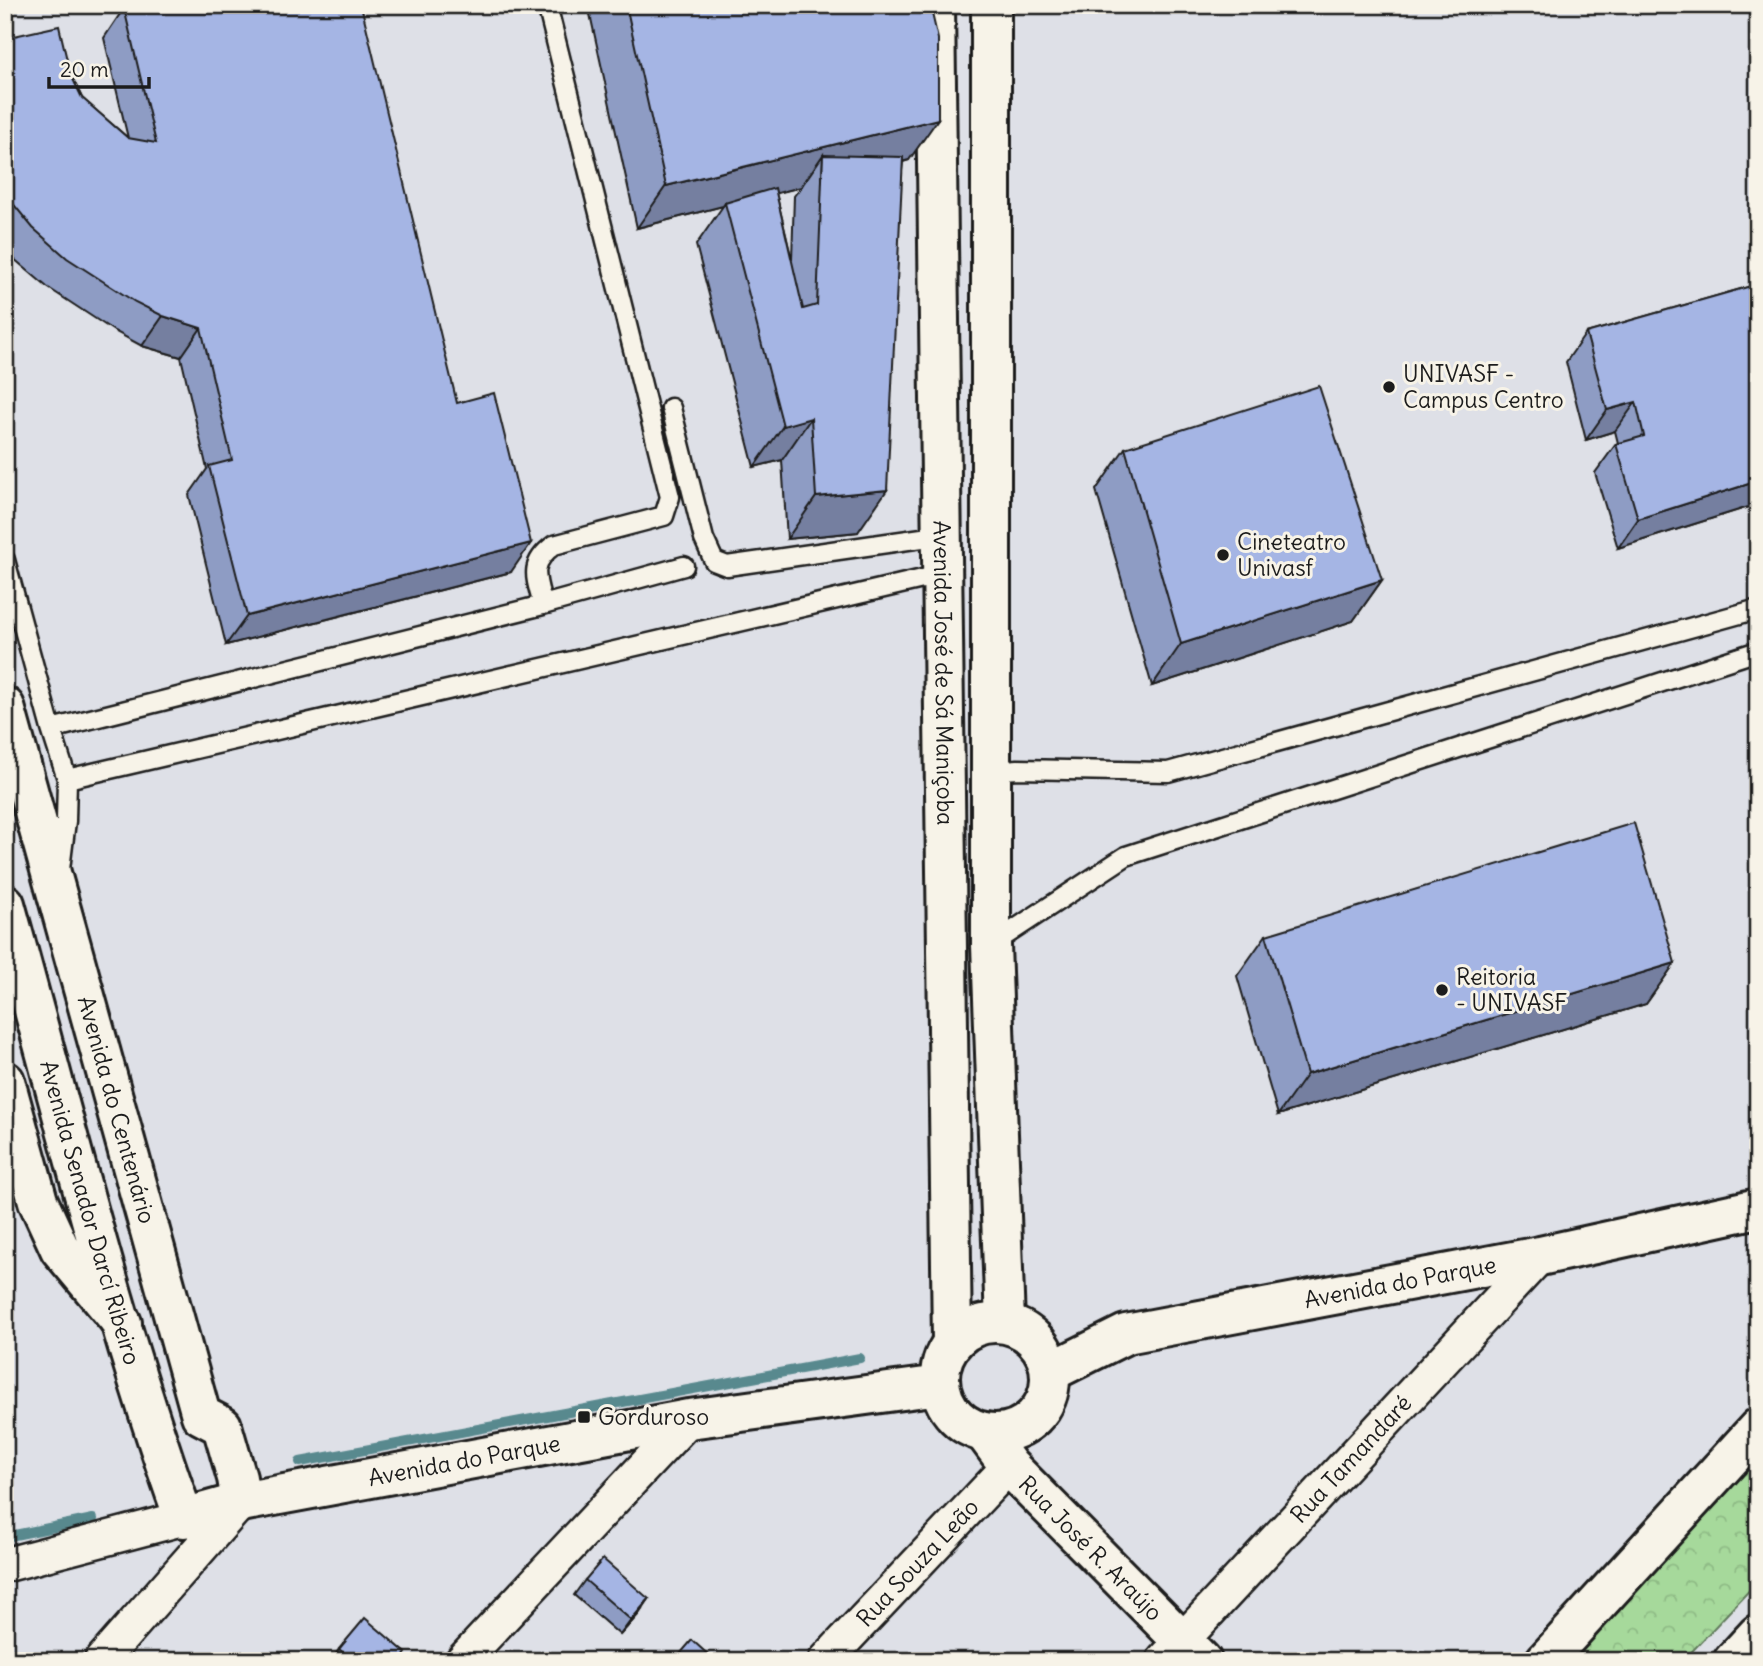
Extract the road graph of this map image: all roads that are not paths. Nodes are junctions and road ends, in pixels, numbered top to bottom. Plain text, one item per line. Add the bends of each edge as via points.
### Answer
1 (547, 5) edge
2 (935, 5) edge
3 (991, 5) edge
4 (671, 408) dead end
5 (943, 535) junction
6 (5, 560) edge
7 (684, 566) dead end
8 (944, 574) junction
9 (542, 605) junction
10 (1758, 609) edge
11 (1758, 651) edge
12 (5, 707) edge
13 (51, 729) junction
14 (990, 771) junction
15 (67, 779) junction
16 (58, 893) junction
17 (5, 904) edge
18 (991, 945) junction
19 (5, 1081) edge
20 (1758, 1208) edge
21 (1540, 1256) junction
22 (122, 1323) junction
23 (1005, 1323) junction
24 (952, 1343) junction
25 (1050, 1372) junction
26 (940, 1385) junction
27 (689, 1419) junction
28 (211, 1421) junction
29 (1758, 1428) edge
30 (153, 1429) junction
31 (984, 1432) junction
32 (1009, 1466) junction
33 (319, 1487) junction
34 (241, 1502) junction
35 (184, 1518) junction
36 (5, 1566) edge
37 (1758, 1634) edge
38 (1182, 1654) edge
39 (102, 1661) edge
40 (462, 1661) edge
41 (825, 1661) edge
42 (1545, 1661) edge
43 (1733, 1661) edge

1 - 9 lane via 670,497 664,516 554,545 542,554 536,577
2 - 5 main road, Avenida José de Sá Maniçoba
3 - 14 main road, Avenida José de Sá Maniçoba
4 - 5 lane via 704,539 714,561 727,566
5 - 8 main road, Avenida José de Sá Maniçoba
6 - 13 lane
7 - 9 lane
8 - 15 lane
8 - 24 main road, Avenida José de Sá Maniçoba
9 - 13 lane
10 - 14 lane via 1168,772
11 - 18 lane via 1126,856
12 - 16 main road, Avenida do Centenário
13 - 15 lane
14 - 18 main road, Avenida José de Sá Maniçoba
15 - 16 lane
16 - 28 main road, Avenida do Centenário
17 - 22 main road, Avenida Senador Darcí Ribeiro
18 - 23 main road, Avenida José de Sá Maniçoba
19 - 22 main road via 38,1201 60,1249
20 - 21 main road, Avenida do Parque
21 - 25 main road, Avenida do Parque via 1126,1334
21 - 38 street, Rua Tamandaré
22 - 30 main road, Avenida Senador Darcí Ribeiro
23 - 24 main road via 976,1326
23 - 25 main road via 1036,1340
24 - 26 main road via 944,1356
25 - 31 main road via 1046,1400 1028,1422 1016,1429
26 - 27 main road, Avenida do Parque
26 - 31 main road via 955,1416
27 - 33 main road, Avenida do Parque
27 - 40 street
28 - 30 main road
28 - 33 main road via 263,1473 286,1485
28 - 34 main road, Avenida do Centenário via 235,1468
29 - 42 main road
30 - 35 main road, Avenida Senador Darcí Ribeiro
31 - 32 main road, Rua José R. Araújo
32 - 38 main road, Rua José R. Araújo
32 - 41 street, Rua Souza Leão
33 - 34 main road
34 - 35 main road
34 - 39 street
35 - 36 street
37 - 43 main road

